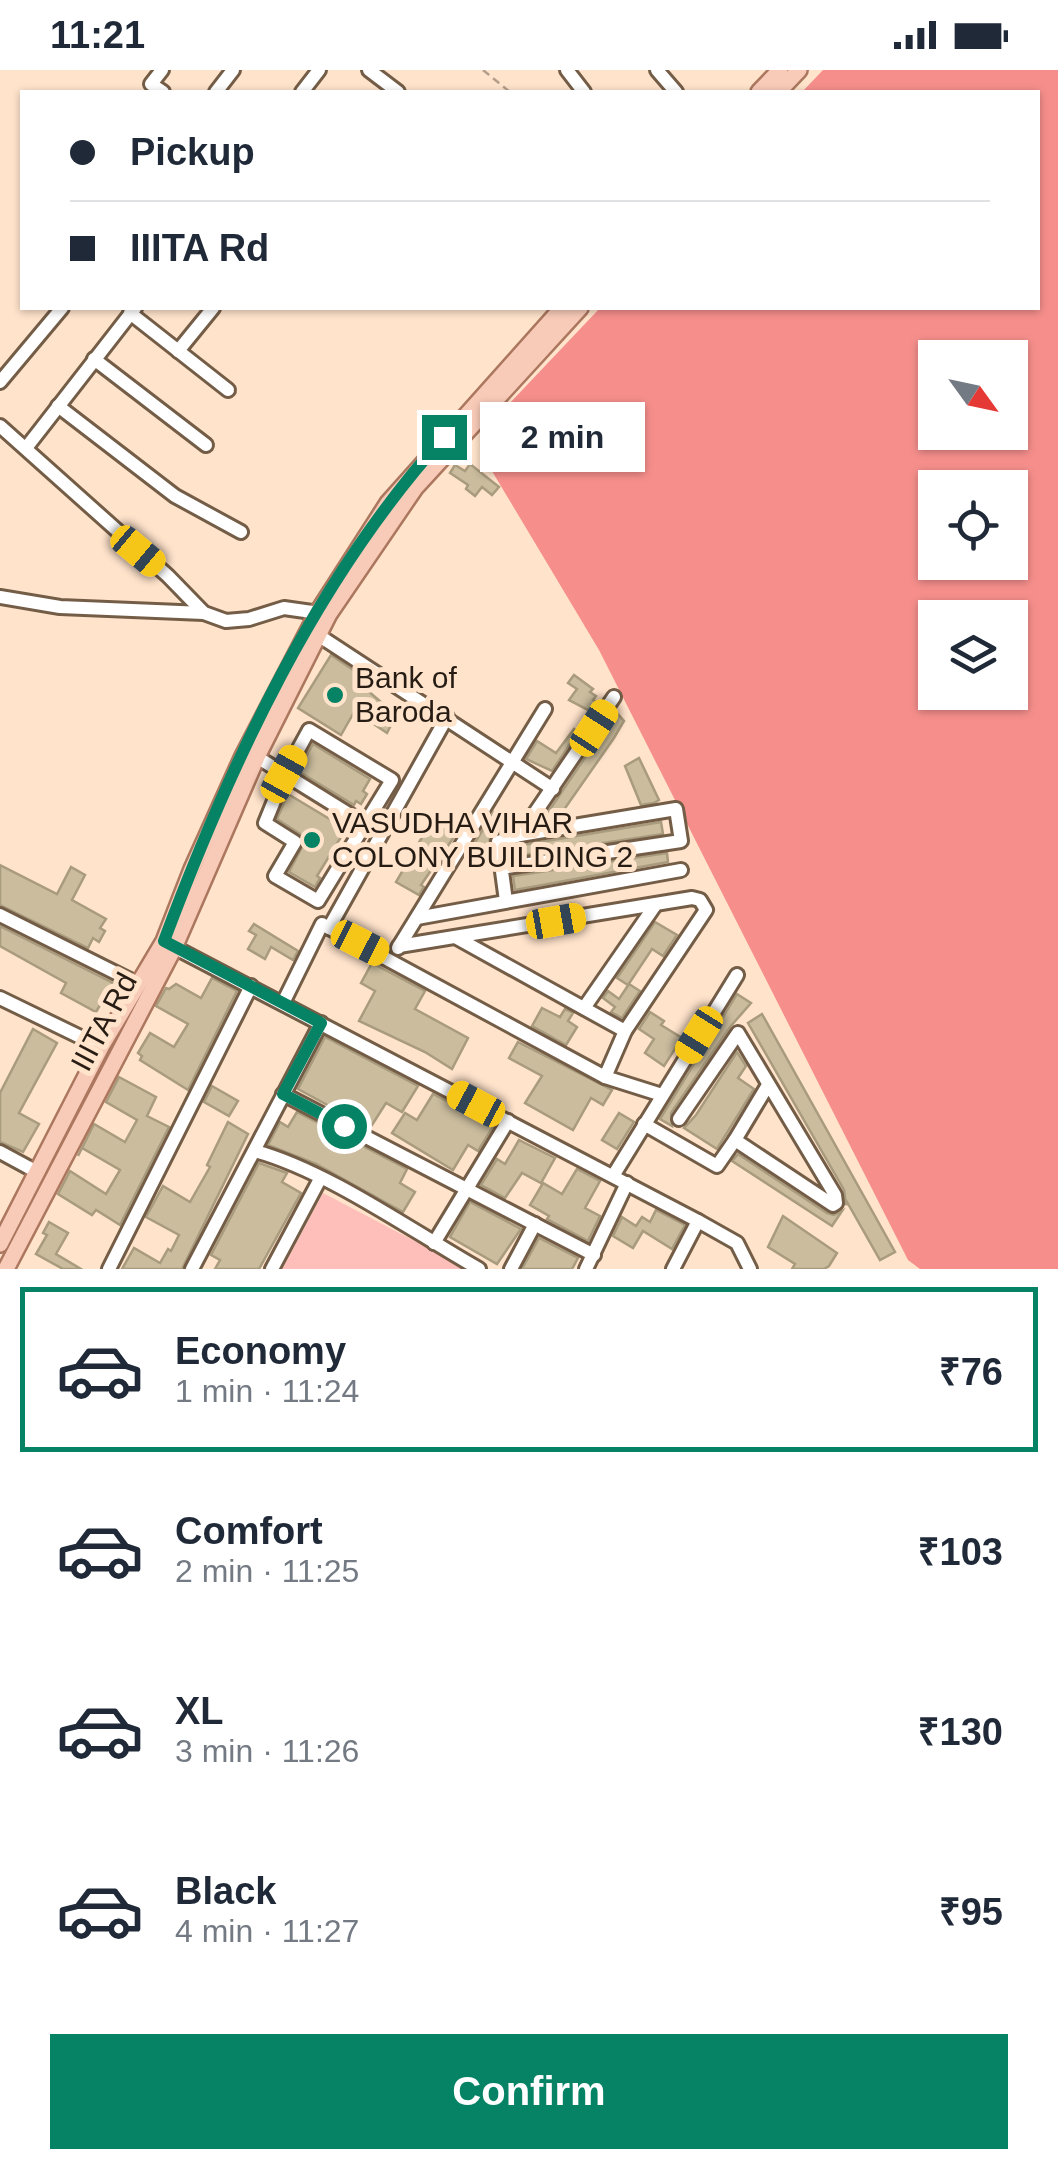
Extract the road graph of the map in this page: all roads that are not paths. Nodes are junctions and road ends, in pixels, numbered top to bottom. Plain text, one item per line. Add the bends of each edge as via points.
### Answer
1 (162, 70) edge
2 (233, 70) edge
3 (320, 70) edge
4 (369, 70) edge
5 (567, 70) edge
6 (657, 70) edge
7 (780, 70) edge
8 (799, 70) edge
9 (159, 90) edge
10 (218, 90) edge
11 (304, 90) edge
12 (395, 90) edge
13 (582, 90) edge
14 (674, 90) edge
15 (761, 90) edge
16 (780, 90) edge
17 (60, 310) edge
18 (132, 310) edge
19 (211, 310) edge
20 (560, 310) edge
21 (578, 310) edge
22 (178, 351) junction
23 (94, 359) junction
24 (0, 382) edge
25 (228, 390) dead end
26 (58, 406) junction
27 (0, 426) edge
28 (206, 445) dead end
29 (26, 448) junction
30 (426, 467) junction
31 (241, 532) dead end
32 (0, 598) edge
33 (204, 613) junction
34 (323, 613) junction
35 (318, 635) junction
36 (614, 697) dead end
37 (545, 709) dead end
38 (446, 718) junction
39 (257, 756) junction
40 (514, 761) junction
41 (284, 774) junction
42 (553, 788) junction
43 (365, 824) junction
44 (381, 834) junction
45 (520, 835) junction
46 (502, 868) junction
47 (681, 870) dead end
48 (506, 902) junction
49 (656, 904) junction
50 (0, 915) edge
51 (417, 918) junction
52 (328, 928) junction
53 (457, 938) junction
54 (169, 944) junction
55 (399, 946) junction
56 (391, 959) junction
57 (736, 975) dead end
58 (138, 984) junction
59 (251, 986) junction
60 (0, 998) edge
61 (283, 1003) junction
62 (584, 1008) junction
63 (321, 1023) junction
64 (624, 1031) junction
65 (100, 1047) junction
66 (606, 1076) junction
67 (768, 1085) junction
68 (283, 1094) junction
69 (662, 1096) junction
70 (679, 1119) dead end
71 (508, 1121) junction
72 (644, 1124) junction
73 (735, 1140) junction
74 (254, 1151) junction
75 (0, 1152) edge
76 (37, 1172) junction
77 (613, 1176) junction
78 (320, 1179) junction
79 (627, 1183) junction
80 (466, 1189) junction
81 (698, 1221) junction
82 (535, 1224) junction
83 (0, 1244) edge
84 (434, 1244) junction
85 (594, 1255) junction
86 (6, 1269) edge
87 (109, 1269) edge
88 (192, 1269) edge
89 (272, 1269) edge
90 (479, 1269) edge
91 (512, 1269) edge
92 (586, 1269) edge
93 (674, 1269) edge
94 (750, 1269) edge

1 - 9 street via 151,84
2 - 10 street
3 - 11 street
4 - 12 street
5 - 13 street
6 - 14 street
7 - 15 main road
8 - 16 main road
17 - 24 street
18 - 22 street
18 - 23 street
19 - 22 street
20 - 30 main road, IIITA Rd
21 - 30 main road, IIITA Rd
22 - 25 street
23 - 26 street
23 - 28 street
26 - 29 street
26 - 31 street via 175,496
27 - 29 street
29 - 33 street
30 - 34 main road, IIITA Rd via 388,503
32 - 33 street via 60,608
33 - 34 street via 226,621 284,608
34 - 35 main road, IIITA Rd
34 - 54 main road, IIITA Rd via 243,756 192,869
35 - 38 street
35 - 39 main road, IIITA Rd
36 - 42 street
37 - 40 street
38 - 40 street
38 - 44 street
39 - 41 street
39 - 54 main road, IIITA Rd
40 - 42 street
40 - 51 street
41 - 43 street
41 - 43 street via 309,730 392,780
41 - 43 street via 265,824 294,842 275,876 318,901
42 - 45 street
43 - 44 street
44 - 52 street
45 - 46 street via 498,842
45 - 46 street via 676,809 681,841
46 - 48 street
47 - 48 street
48 - 51 street
49 - 53 street
49 - 62 street
49 - 64 street via 692,898 706,910
50 - 58 street
51 - 55 street
52 - 56 street
52 - 61 street via 322,924
53 - 55 street
53 - 62 street
54 - 58 main road, IIITA Rd
54 - 59 street
54 - 86 main road, IIITA Rd
55 - 56 street
56 - 66 street
57 - 69 street
58 - 65 main road, IIITA Rd
59 - 61 street
59 - 87 street
60 - 65 street
61 - 63 street
62 - 64 street
63 - 68 street
63 - 71 street
64 - 66 street
65 - 76 main road, IIITA Rd
66 - 69 street
67 - 70 street via 738,1033
67 - 73 street
67 - 73 street via 836,1203
68 - 74 street
68 - 80 street
69 - 72 street
71 - 77 street
71 - 80 street
72 - 73 street via 717,1166
72 - 77 street
74 - 78 street
74 - 88 street
75 - 76 street
76 - 83 main road, IIITA Rd
77 - 79 street
78 - 84 street
78 - 89 street
79 - 81 street
79 - 85 street
80 - 82 street
80 - 84 street
81 - 93 street
81 - 94 street via 737,1243
82 - 85 street
82 - 91 street
84 - 90 street
85 - 92 street

